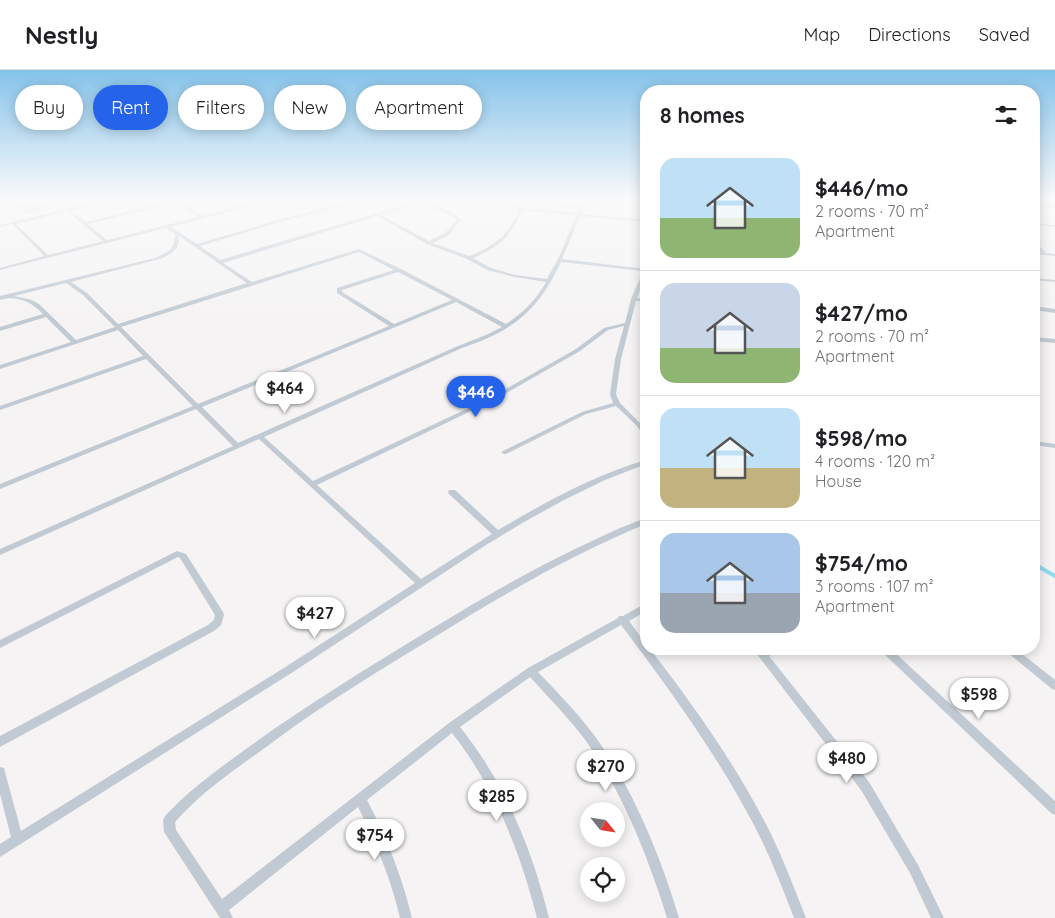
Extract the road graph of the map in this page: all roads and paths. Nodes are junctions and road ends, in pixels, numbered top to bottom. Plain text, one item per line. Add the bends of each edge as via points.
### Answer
1 (31, 241) edge
2 (112, 241) edge
3 (179, 241) edge
4 (188, 241) edge
5 (214, 241) edge
6 (292, 241) edge
7 (424, 241) edge
8 (433, 241) edge
9 (502, 241) edge
10 (567, 241) edge
11 (107, 242) joint
12 (428, 243) junction
13 (196, 246) junction
14 (1040, 248) edge
15 (1040, 254) edge
16 (1045, 254) junction
17 (1055, 255) edge
18 (47, 257) junction
19 (469, 258) junction
20 (559, 260) junction
21 (220, 262) junction
22 (0, 269) edge
23 (640, 269) edge
24 (399, 270) junction
25 (1040, 280) edge
26 (66, 281) junction
27 (548, 281) junction
28 (1055, 281) edge
29 (250, 283) junction
30 (640, 284) edge
31 (8, 296) junction
32 (0, 298) edge
33 (634, 299) junction
34 (640, 300) edge
35 (455, 301) junction
36 (1040, 309) edge
37 (1055, 310) edge
38 (47, 315) junction
39 (626, 324) junction
40 (392, 326) junction
41 (504, 326) junction
42 (118, 327) junction
43 (0, 329) edge
44 (1040, 340) edge
45 (1053, 341) edge
46 (75, 343) junction
47 (1055, 347) edge
48 (148, 356) junction
49 (0, 367) edge
50 (617, 404) junction
51 (198, 406) junction
52 (0, 408) edge
53 (640, 427) edge
54 (260, 437) junction
55 (1040, 444) edge
56 (1055, 446) edge
57 (238, 447) junction
58 (504, 452) dead end
59 (640, 464) edge
60 (313, 484) junction
61 (0, 487) edge
62 (452, 492) dead end
63 (640, 526) edge
64 (496, 533) junction
65 (0, 552) edge
66 (420, 583) junction
67 (640, 610) edge
68 (622, 620) junction
69 (0, 644) edge
70 (640, 644) edge
71 (648, 655) edge
72 (762, 655) edge
73 (891, 655) edge
74 (1017, 655) edge
75 (531, 672) junction
76 (1055, 686) edge
77 (453, 726) junction
78 (0, 742) edge
79 (0, 772) edge
80 (360, 799) junction
81 (1055, 809) edge
82 (17, 840) junction
83 (0, 851) edge
84 (225, 913) edge
85 (406, 918) edge
86 (542, 918) edge
87 (672, 918) edge
88 (800, 918) edge
89 (938, 918) edge

1 - 18 street
2 - 11 street
3 - 26 street via 176,248 167,255
4 - 13 street
5 - 13 street
6 - 21 street
7 - 12 street
8 - 12 street
9 - 19 street
10 - 20 street
11 - 18 street
12 - 19 street
13 - 21 street
14 - 16 street
15 - 16 street
16 - 17 street
18 - 22 street
19 - 27 street via 502,273
20 - 23 street
20 - 27 street
21 - 29 street
24 - 29 street via 365,251 354,250
24 - 35 street
24 - 40 street via 339,290
25 - 28 street
26 - 31 street
26 - 42 street via 80,289
27 - 41 street via 530,308
29 - 42 street
30 - 33 street
31 - 32 street
31 - 38 street via 30,301
33 - 34 street
33 - 39 street
35 - 40 street
35 - 41 street
36 - 37 street
38 - 43 street
38 - 46 street
39 - 50 street via 613,394
39 - 60 street via 606,329 578,350 492,399
40 - 51 street
41 - 54 street via 478,341
42 - 46 street
42 - 48 street
44 - 45 street
45 - 47 street
46 - 49 street
48 - 51 street
48 - 52 street
50 - 53 street
50 - 58 street via 584,413
51 - 57 street
51 - 61 street
54 - 57 street
54 - 60 street
55 - 56 street
57 - 65 street
59 - 64 street via 586,486
60 - 66 street
62 - 64 street
63 - 84 street via 498,593 359,677 292,722 179,808 170,820 170,832
64 - 66 street
66 - 82 street via 332,643
67 - 68 street
68 - 70 street
68 - 75 street
69 - 78 street via 177,554 183,556 220,615 211,628
71 - 88 street via 727,767 767,836
72 - 89 street via 865,786 914,869
73 - 81 street
74 - 76 street
75 - 77 street
75 - 87 street via 598,749 638,823 665,891
77 - 80 street
77 - 86 street via 482,766 512,822 528,864
79 - 82 street
80 - 84 street
80 - 85 street via 382,840 398,882
82 - 83 street

